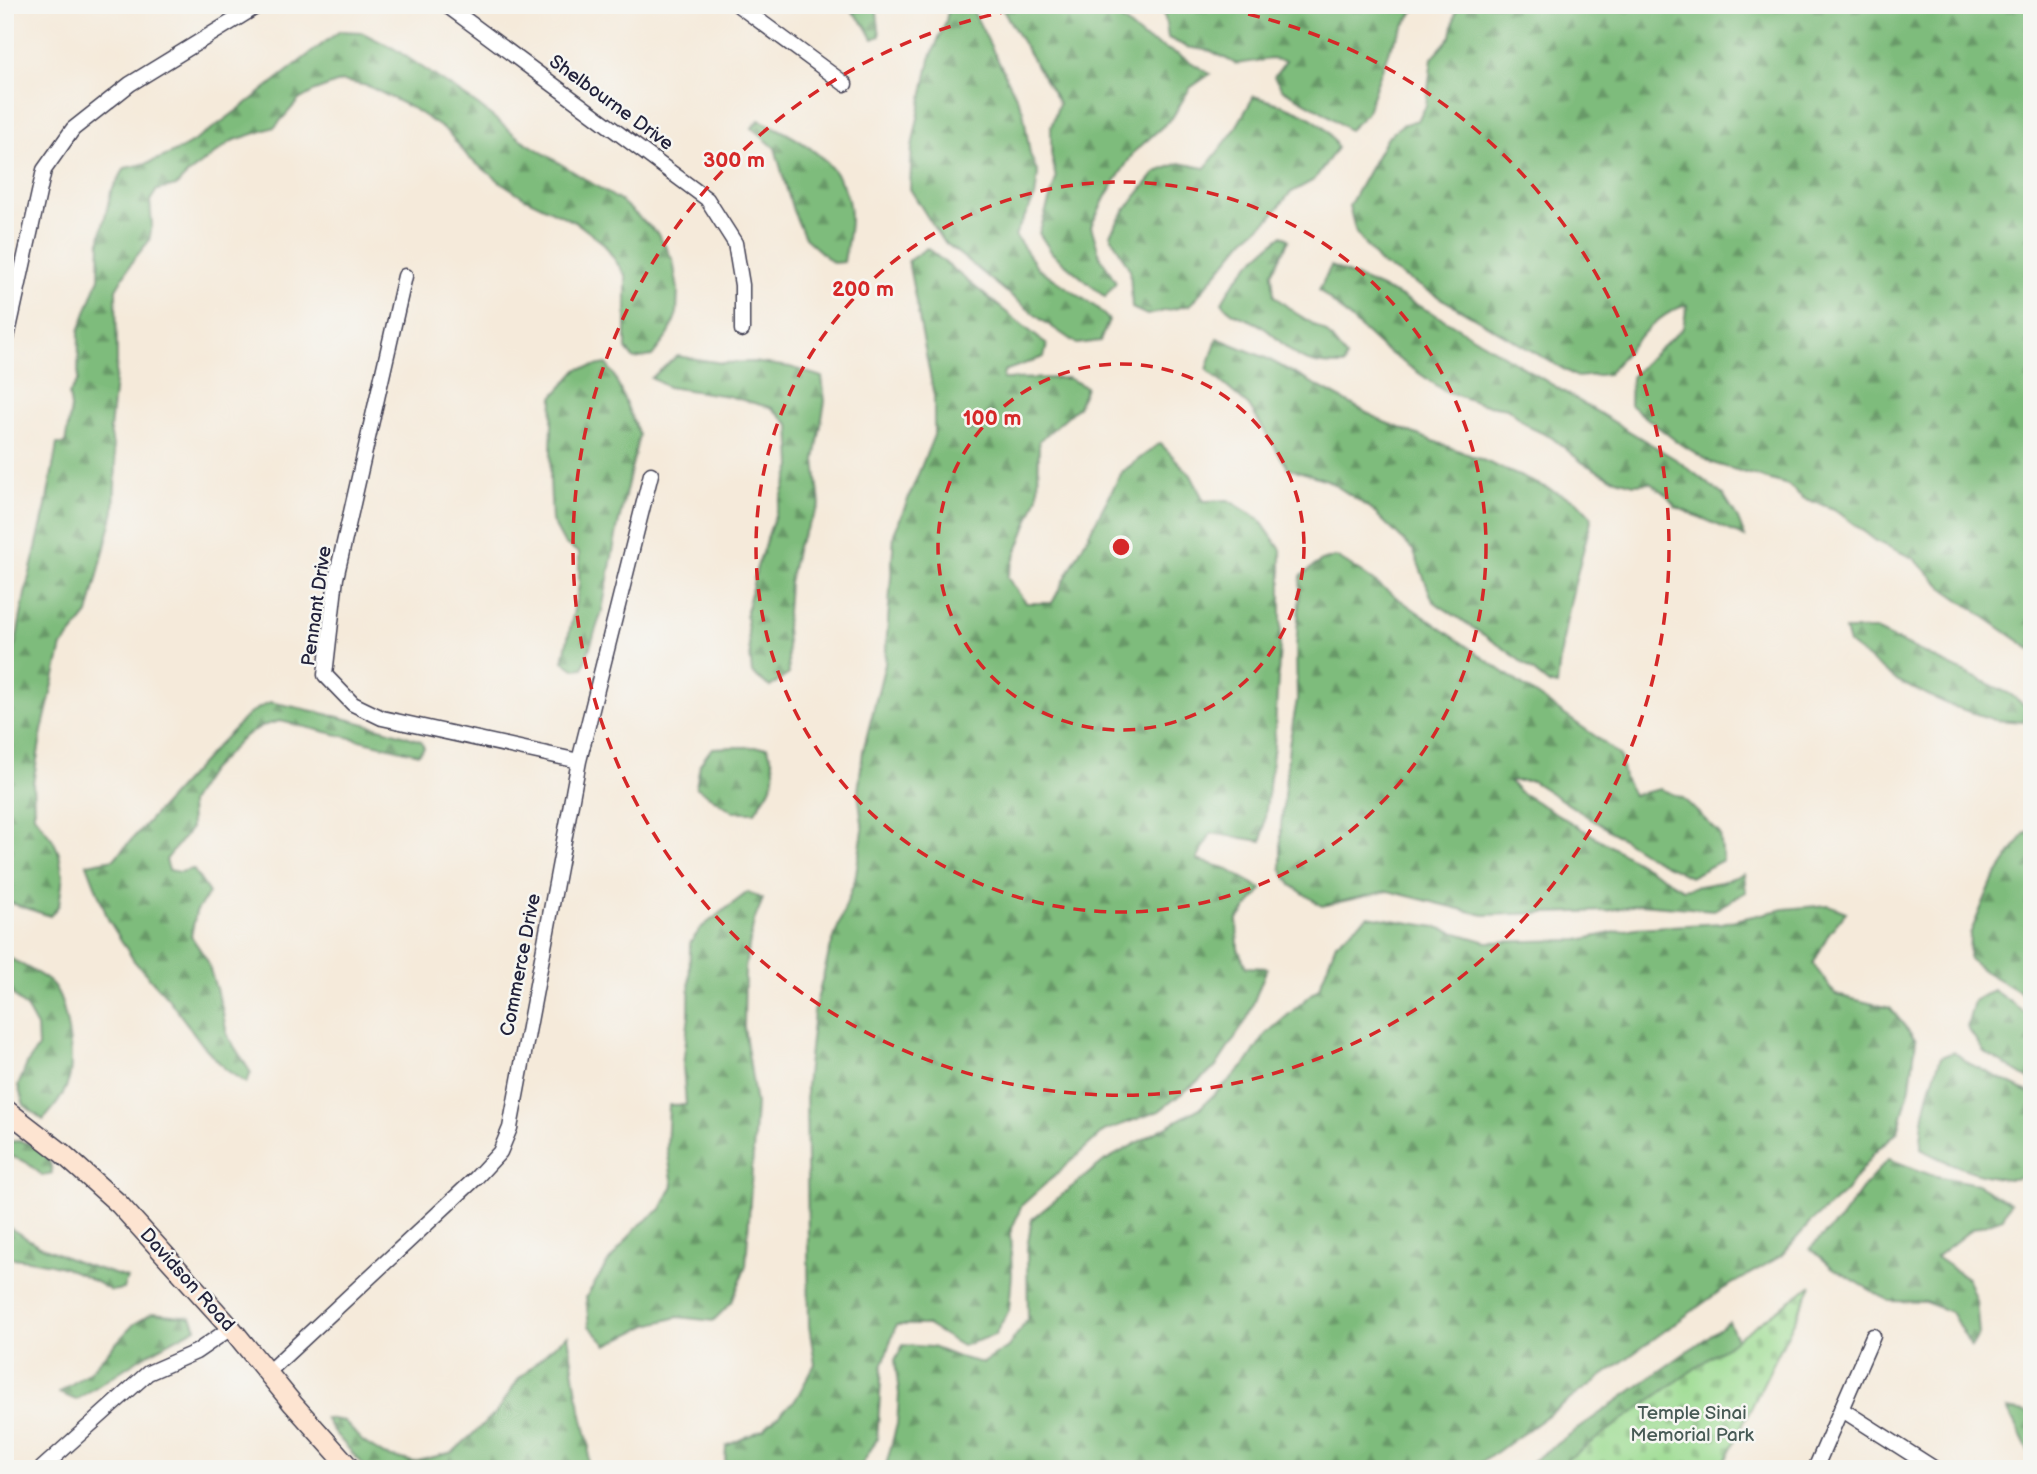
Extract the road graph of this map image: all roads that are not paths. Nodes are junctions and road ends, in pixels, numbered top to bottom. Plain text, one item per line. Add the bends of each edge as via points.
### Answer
1 (259, 5) edge
2 (446, 5) edge
3 (738, 5) edge
4 (845, 84) dead end
5 (405, 275) dead end
6 (742, 330) dead end
7 (5, 347) edge
8 (651, 474) dead end
9 (579, 761) junction
10 (5, 1109) edge
11 (231, 1328) junction
12 (1873, 1336) dead end
13 (268, 1372) junction
14 (1841, 1409) junction
15 (41, 1469) edge
16 (351, 1469) edge
17 (1815, 1469) edge
18 (1935, 1469) edge

1 - 7 street via 130,85 74,129 44,170
2 - 6 street, Shelbourne Drive via 707,199 735,243 742,285
3 - 4 street
5 - 9 street, Pennant Drive via 336,578 325,675 353,704 382,718
8 - 9 street, Commerce Drive
9 - 13 street, Commerce Drive via 519,1088 499,1152
10 - 11 street, Davidson Road via 119,1204
11 - 13 street, Davidson Road
11 - 15 street via 196,1352 148,1373
12 - 14 street
13 - 16 street, Davidson Road
14 - 17 street
14 - 18 street

